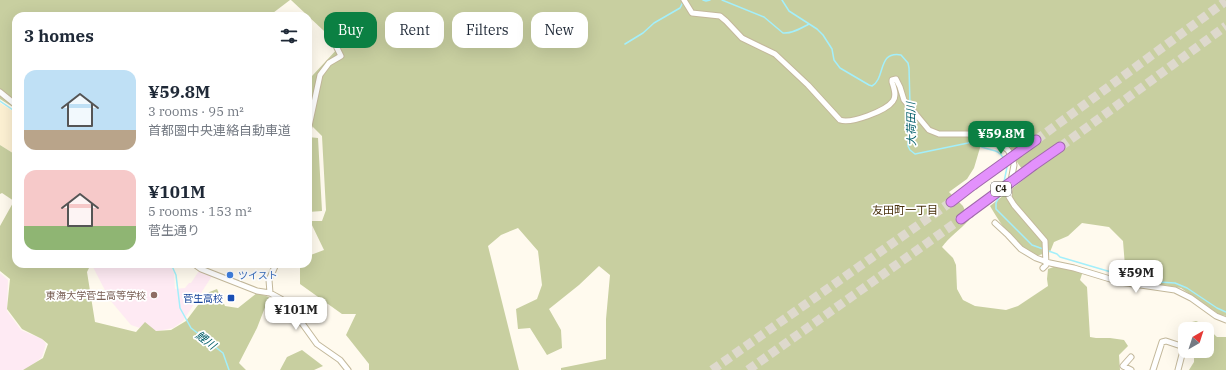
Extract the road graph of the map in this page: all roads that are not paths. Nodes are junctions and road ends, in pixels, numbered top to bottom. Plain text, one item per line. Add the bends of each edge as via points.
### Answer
1 (684, 0) edge
2 (337, 48) dead end
3 (0, 92) edge
4 (12, 102) edge
5 (312, 112) edge
6 (1036, 140) tunnel mouth
7 (1060, 147) tunnel mouth
8 (951, 202) tunnel mouth
9 (961, 218) tunnel mouth
10 (995, 223) dead end
11 (1046, 260) junction
12 (200, 268) edge
13 (274, 268) edge
14 (1043, 268) dead end
15 (270, 293) junction
16 (1226, 320) edge
17 (1131, 357) dead end
18 (348, 370) edge
19 (1131, 370) edge
20 (1153, 370) edge
21 (1178, 370) edge

1 - 11 street via 692,13 720,16 742,38 775,54 840,120 846,121 876,113 887,107 895,98 892,82 894,79 898,82 904,100 926,128 934,132 981,135 995,140 1012,156 1014,164 1010,197 1045,241
2 - 5 street via 341,56 329,63 320,75
3 - 4 street
6 - 8 highway, C4, bridge
7 - 9 highway, C4, bridge
10 - 11 street via 1025,252
11 - 14 street
11 - 16 street via 1120,282 1174,290
12 - 15 street via 258,291
13 - 15 street via 269,280
15 - 18 street via 289,305 313,340 340,360
17 - 19 street via 1123,366
20 - 21 street via 1162,342 1166,341 1184,347

